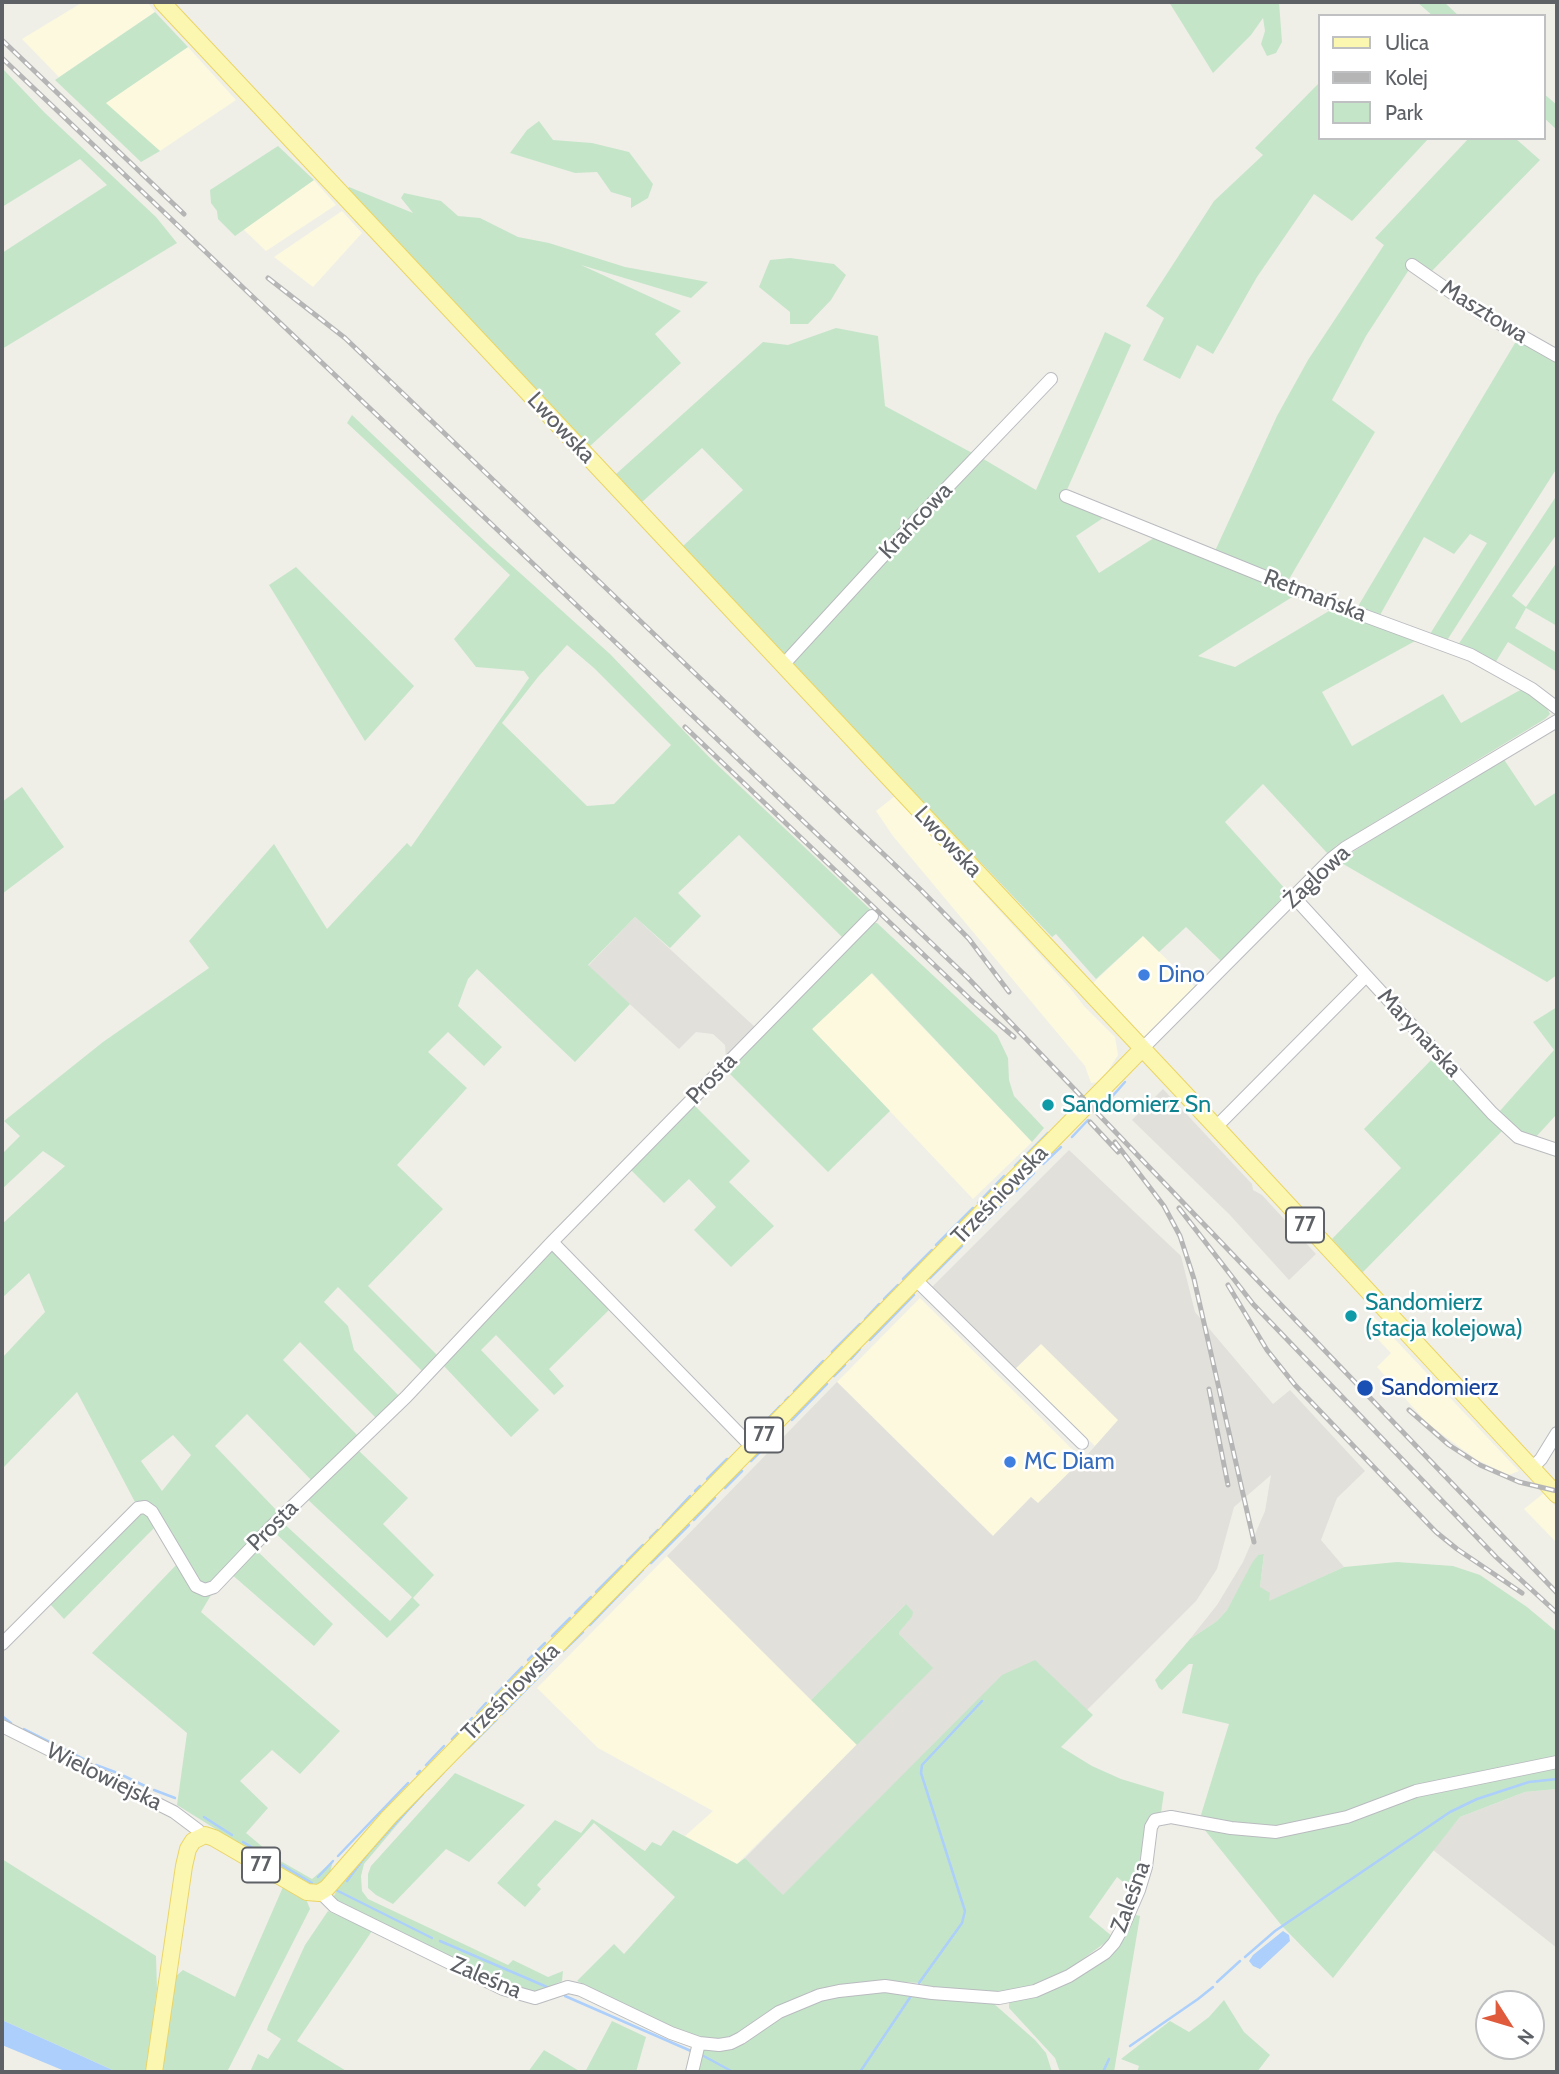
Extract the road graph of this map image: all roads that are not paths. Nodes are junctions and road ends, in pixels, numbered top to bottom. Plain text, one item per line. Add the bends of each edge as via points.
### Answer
1 (162, 2) edge
2 (1412, 265) dead end
3 (1557, 356) edge
4 (1051, 379) dead end
5 (1066, 496) dead end
6 (783, 665) junction
7 (1557, 708) edge
8 (1557, 721) edge
9 (1294, 897) junction
10 (872, 916) dead end
11 (1366, 976) junction
12 (1142, 1049) junction
13 (1216, 1127) junction
14 (1557, 1150) edge
15 (552, 1242) junction
16 (916, 1280) junction
17 (1557, 1433) edge
18 (1082, 1443) dead end
19 (752, 1447) junction
20 (1532, 1468) junction
21 (1557, 1495) edge
22 (2, 1644) edge
23 (2, 1726) edge
24 (1557, 1762) edge
25 (201, 1836) junction
26 (320, 1892) junction
27 (698, 2043) junction
28 (154, 2072) edge
29 (692, 2072) edge

1 - 6 main road, Lwowska
2 - 3 street, Masztowa via 1481,313
4 - 6 street, Krańcowa
5 - 7 street, Retmańska via 1471,655
6 - 12 main road, Lwowska
8 - 9 street, Żaglowa via 1345,848
9 - 11 street, Marynarska
9 - 12 street, Żaglowa
10 - 15 street, Prosta
11 - 13 street
11 - 14 street, Marynarska via 1518,1137
12 - 13 main road, Lwowska / 77
12 - 16 main road, Trześniowska / 77
13 - 20 main road, Lwowska / 77
15 - 19 street
15 - 22 street, Prosta via 425,1378 214,1587 196,1586 152,1512 138,1508
16 - 18 street
16 - 19 main road, Trześniowska / 77
17 - 20 street
19 - 26 main road, Trześniowska / 77
20 - 21 main road, Lwowska / 77
23 - 25 street, Wielowiejska via 174,1812
24 - 27 street, Zaleśna via 1416,1791 1347,1817 1276,1832 1171,1817 1155,1819 1143,1878 1124,1927 1105,1954 1069,1976 1035,1991 999,1998 885,1986 839,1991 779,2012 731,2043
25 - 26 main road, 77 via 214,1838 305,1891
25 - 28 main road via 187,1851
26 - 27 street, Zaleśna via 334,1906 503,1989 535,1998 568,1987 581,1990
27 - 29 street

